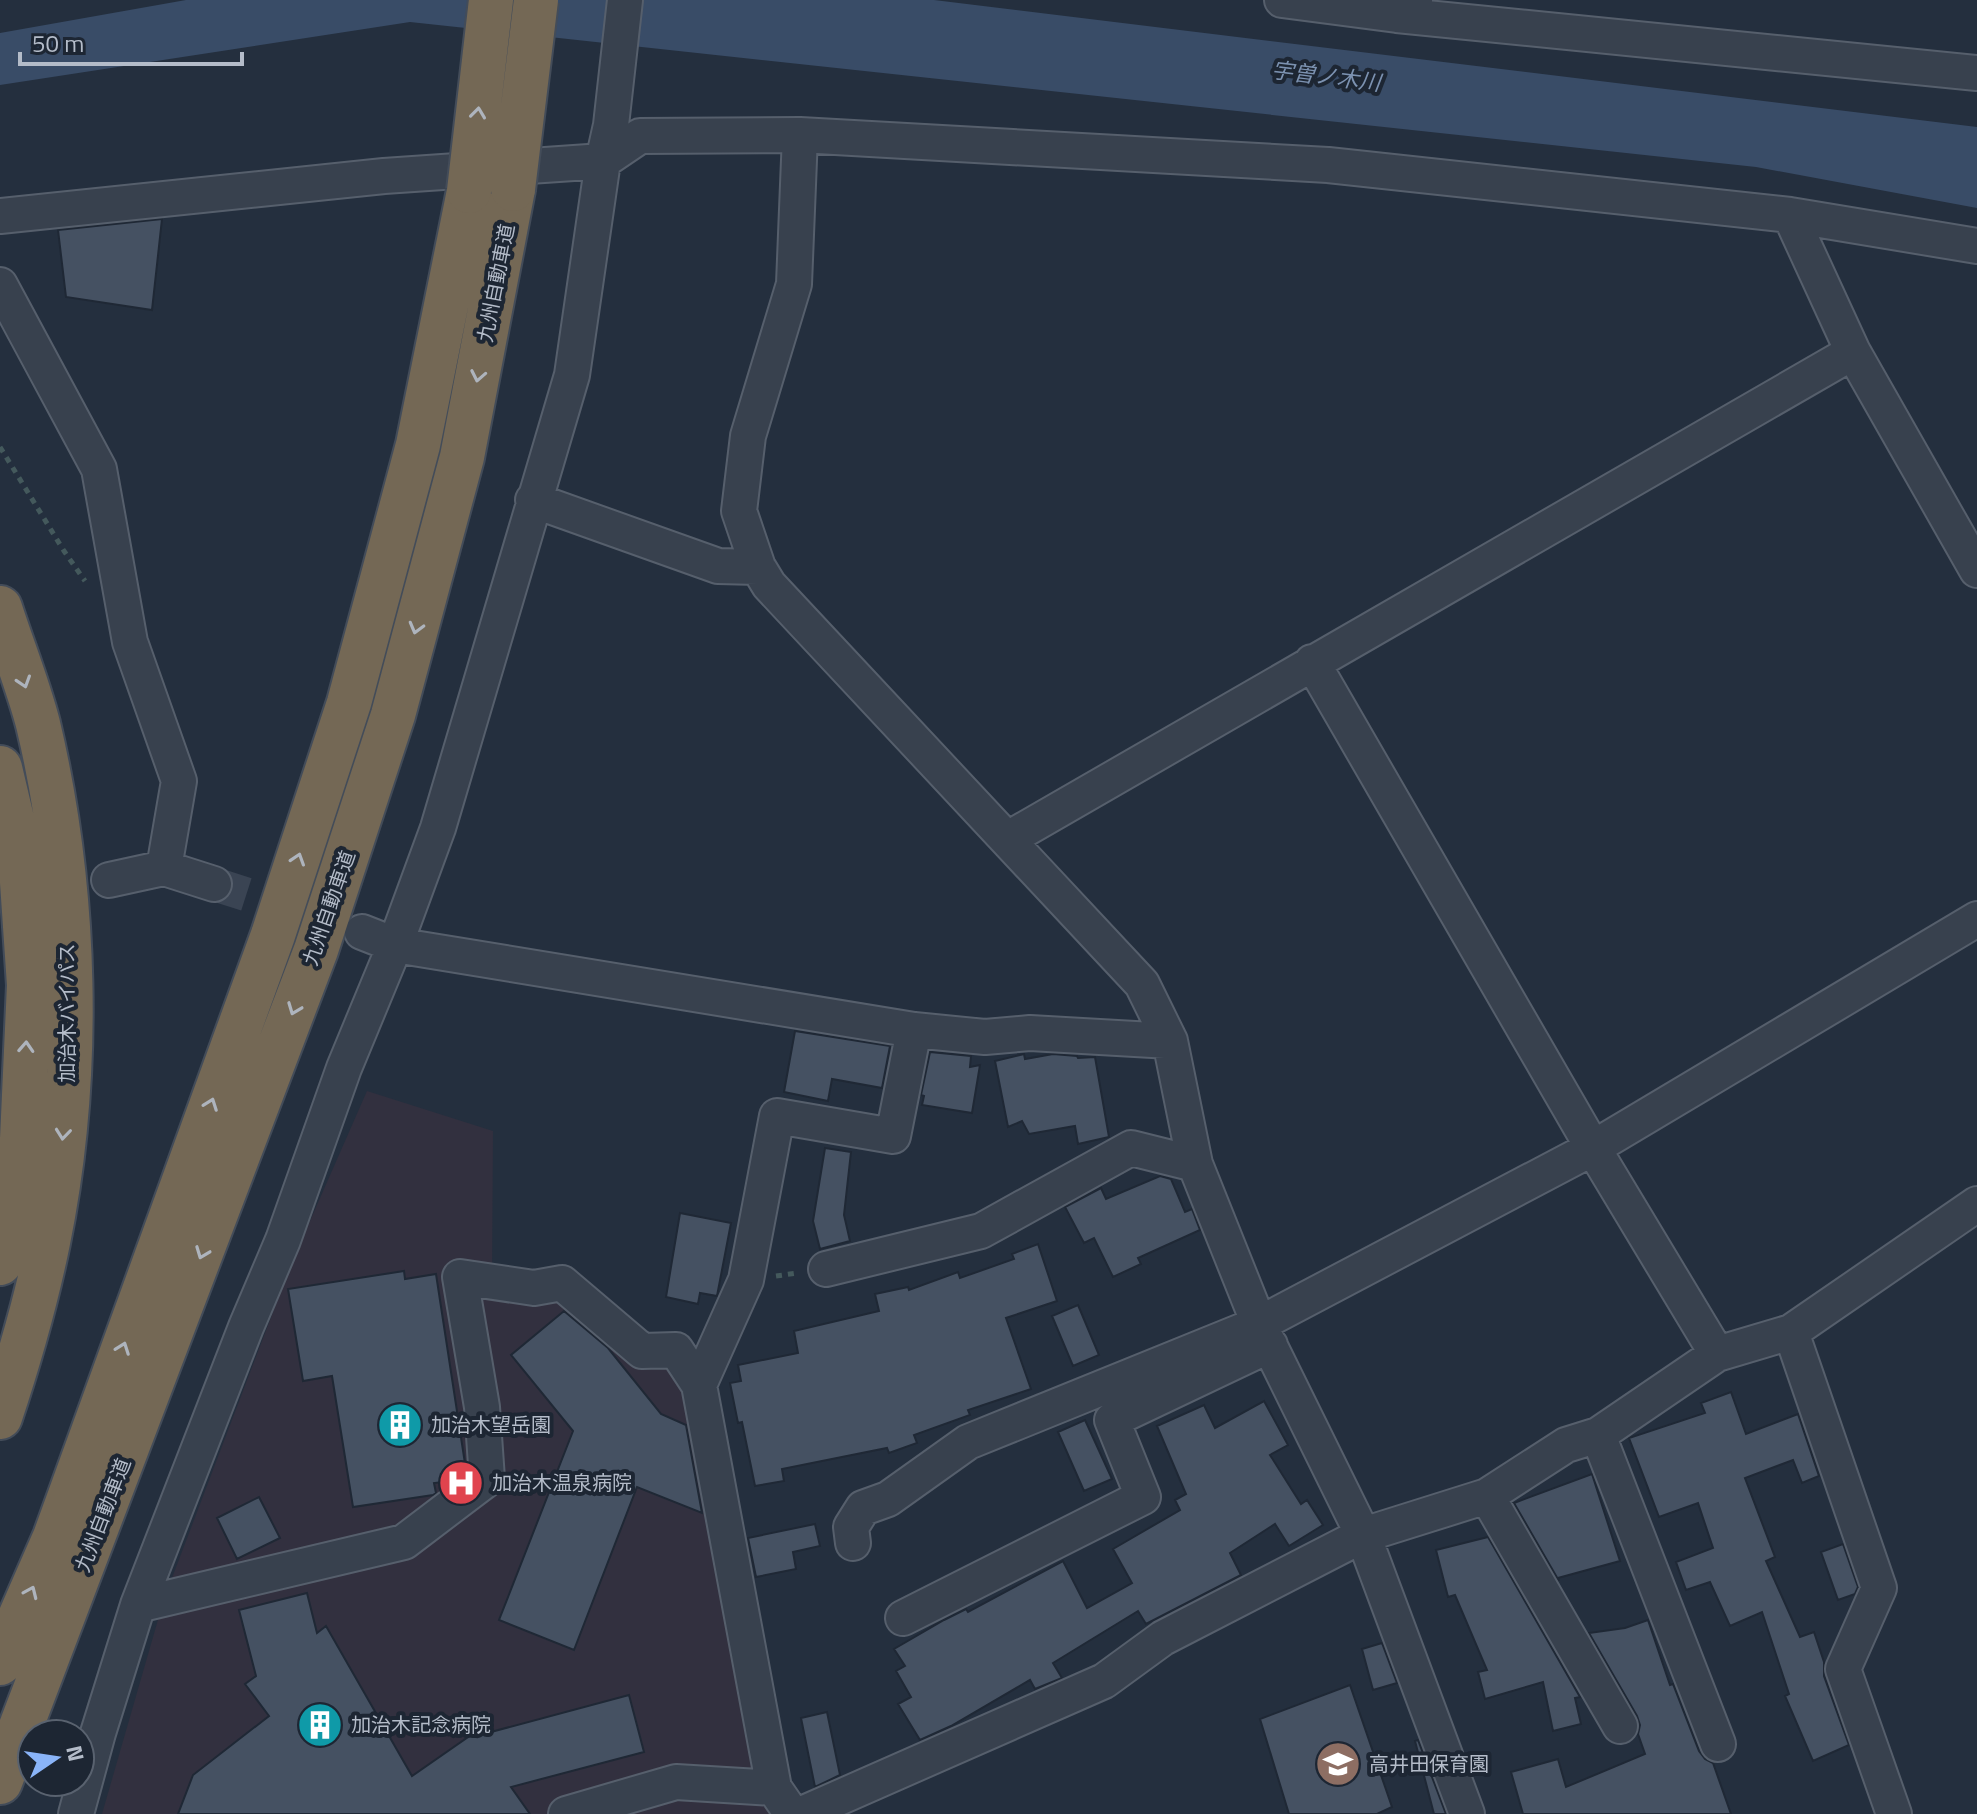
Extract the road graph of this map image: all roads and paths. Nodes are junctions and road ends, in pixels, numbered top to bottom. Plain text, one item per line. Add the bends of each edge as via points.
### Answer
1 (491, 0) edge
2 (536, 0) edge
3 (625, 0) edge
4 (1282, 0) edge
5 (1406, 7) edge
6 (1977, 73) edge
7 (800, 135) junction
8 (603, 161) junction
9 (1790, 215) junction
10 (0, 216) edge
11 (1977, 246) edge
12 (0, 285) edge
13 (1853, 352) junction
14 (0, 447) edge
15 (533, 500) junction
16 (758, 567) junction
17 (1977, 570) edge
18 (89, 586) dead end
19 (0, 608) edge
20 (1312, 662) junction
21 (0, 768) edge
22 (1008, 839) junction
23 (164, 868) junction
24 (109, 880) dead end
25 (214, 884) tunnel mouth
26 (1977, 919) edge
27 (362, 932) dead end
28 (395, 945) junction
29 (914, 1030) junction
30 (1170, 1041) junction
31 (1593, 1148) junction
32 (1195, 1164) junction
33 (1977, 1204) edge
34 (0, 1263) edge
35 (826, 1269) joint
36 (746, 1280) junction
37 (1791, 1332) junction
38 (1264, 1334) junction
39 (1717, 1354) junction
40 (699, 1385) junction
41 (0, 1417) edge
42 (1598, 1435) junction
43 (1487, 1496) junction
44 (1363, 1535) junction
45 (853, 1543) dead end
46 (138, 1605) junction
47 (903, 1618) dead end
48 (0, 1663) edge
49 (24, 1718) edge
50 (1620, 1726) dead end
51 (16, 1738) edge
52 (16, 1743) edge
53 (1718, 1744) dead end
54 (0, 1782) edge
55 (0, 1799) edge
56 (783, 1801) edge
57 (76, 1814) edge
58 (566, 1814) edge
59 (802, 1814) edge
60 (1467, 1814) edge
61 (1894, 1814) edge

48 -> 1 highway, 九州自動車道, bridge via 55,1537 273,935 349,703 418,445 469,191
2 -> 49 highway, 九州自動車道, bridge via 513,189 462,457 393,715 316,950
3 - 8 street
4 - 5 street
5 - 6 street
7 - 8 street via 640,136
7 - 9 street via 1328,165
7 - 16 street via 794,284 748,436 739,511
8 - 10 street via 384,176
8 - 15 street via 572,375
9 - 11 street
9 - 13 street
12 - 23 street via 99,469 130,642 179,781
13 - 17 street
13 - 20 street
14 - 18 path
15 - 16 street via 718,566
15 - 28 street via 438,828
16 - 22 street via 769,585
19 -> 41 highway, 加治木バイパス via 37,723 60,851 71,1047 49,1241
20 - 22 street
20 - 31 street
34 -> 21 highway, 加治木バイパス via 22,1139 29,985 20,853
22 - 30 street via 1142,984
23 - 24 street
23 - 25 street
26 - 31 street
27 - 28 street
28 - 29 street
28 - 46 street
29 - 30 street
29 - 36 street via 893,1136 777,1116
30 - 32 street
31 - 38 street
31 - 39 street
32 - 35 street via 1131,1148 981,1231
32 - 38 street
33 - 37 street
35 - 36 path
36 - 40 street
37 - 39 street
37 - 61 street via 1879,1588 1843,1669
38 - 44 street
38 - 45 street via 968,1442 888,1499 863,1508 851,1527
38 - 47 street via 1112,1420 1143,1497
39 - 42 street
40 - 46 street via 676,1350 642,1351 562,1283 534,1288 460,1277 482,1407 487,1479 404,1542
40 - 56 street
42 - 43 street via 1566,1445
42 - 53 street
43 - 44 street
43 - 50 street
44 - 59 street via 1163,1638 1104,1681
44 - 60 street
46 - 57 street
51 - 54 highway, 九州自動車道
52 - 55 highway
56 - 58 street via 676,1782

